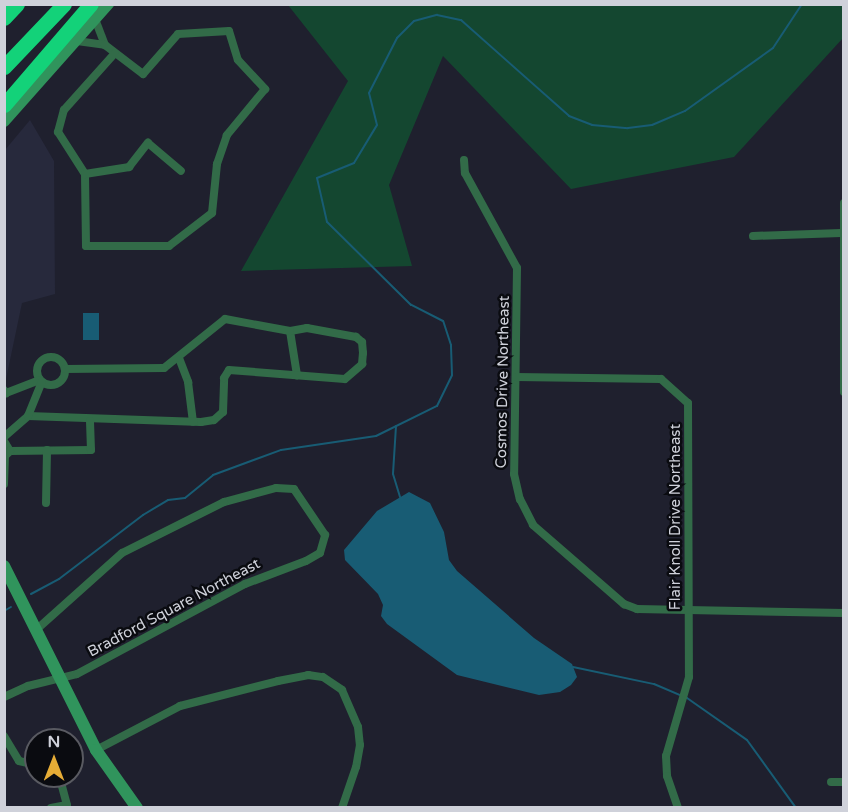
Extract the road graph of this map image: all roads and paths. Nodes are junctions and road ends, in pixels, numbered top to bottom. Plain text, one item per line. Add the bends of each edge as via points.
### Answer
1 (17, 4) edge
2 (64, 4) edge
3 (108, 4) edge
4 (93, 12) edge
5 (4, 18) edge
6 (77, 41) junction
7 (105, 45) junction
8 (115, 53) junction
9 (4, 68) edge
10 (4, 105) edge
11 (4, 121) edge
12 (464, 160) dead end
13 (181, 171) dead end
14 (85, 174) junction
15 (843, 203) edge
16 (841, 232) junction
17 (753, 236) dead end
18 (290, 331) junction
19 (179, 358) junction
20 (65, 369) junction
21 (297, 375) junction
22 (516, 377) junction
23 (41, 381) junction
24 (4, 390) edge
25 (843, 392) edge
26 (28, 416) junction
27 (90, 421) junction
28 (193, 422) junction
29 (4, 439) edge
30 (47, 450) junction
31 (10, 451) junction
32 (4, 484) edge
33 (46, 503) dead end
34 (4, 566) edge
35 (688, 611) junction
36 (843, 613) edge
37 (36, 630) junction
38 (59, 679) junction
39 (28, 687) junction
40 (4, 691) edge
41 (4, 697) edge
42 (4, 703) edge
43 (4, 736) edge
44 (96, 750) junction
45 (24, 761) edge
46 (831, 782) dead end
47 (843, 782) edge
48 (62, 788) edge
49 (51, 807) edge
50 (137, 807) edge
51 (342, 807) edge
52 (678, 807) edge

1 - 5 highway
2 - 9 highway
3 - 4 street
4 - 6 street
4 - 7 street
4 - 10 highway
6 - 7 street
6 - 11 street
7 - 8 street
8 - 14 street via 64,110 58,132
8 - 14 street via 142,74 178,34 229,31 238,60 265,89 227,135 217,164 212,213 169,246 86,246
12 - 22 street, Cosmos Drive Northeast via 465,173 517,268
13 - 14 street via 148,143 129,167
15 - 16 street
16 - 17 street
16 - 25 street
18 - 19 street via 225,319
18 - 21 street
18 - 21 street via 307,328 356,337 362,342 362,364 353,375 345,379
19 - 20 street via 158,368
19 - 28 street via 188,382
20 - 23 street via 59,382
20 - 23 street via 60,361 47,357 37,366
21 - 28 street via 229,370 224,378 223,412 214,420
22 - 35 street, Cosmos Drive Northeast via 514,474 520,499 533,525 624,604 650,611
22 - 35 street, Flair Knoll Drive Northeast via 661,379 683,396 690,410
23 - 24 street via 6,393
23 - 26 street
26 - 27 street
26 - 29 street
27 - 28 street
27 - 30 street via 91,450
29 - 31 street
30 - 31 street
30 - 33 street
31 - 32 street via 5,456
34 - 37 street
35 - 36 street, Cosmos Drive Northeast
35 - 52 street, Flair Knoll Drive Northeast via 689,677 666,756 667,776
37 - 38 street
37 - 38 street, Bradford Square Northeast via 122,552 224,502 276,488 294,489 325,536 320,553 306,561 245,584 87,669
38 - 39 street
38 - 44 street
39 - 40 street
39 - 41 street
39 - 42 street via 20,696
43 - 45 street via 19,760
44 - 50 street
44 - 51 street via 180,706 308,675 323,678 342,690 358,727 356,767
46 - 47 street
48 - 49 street via 67,804

